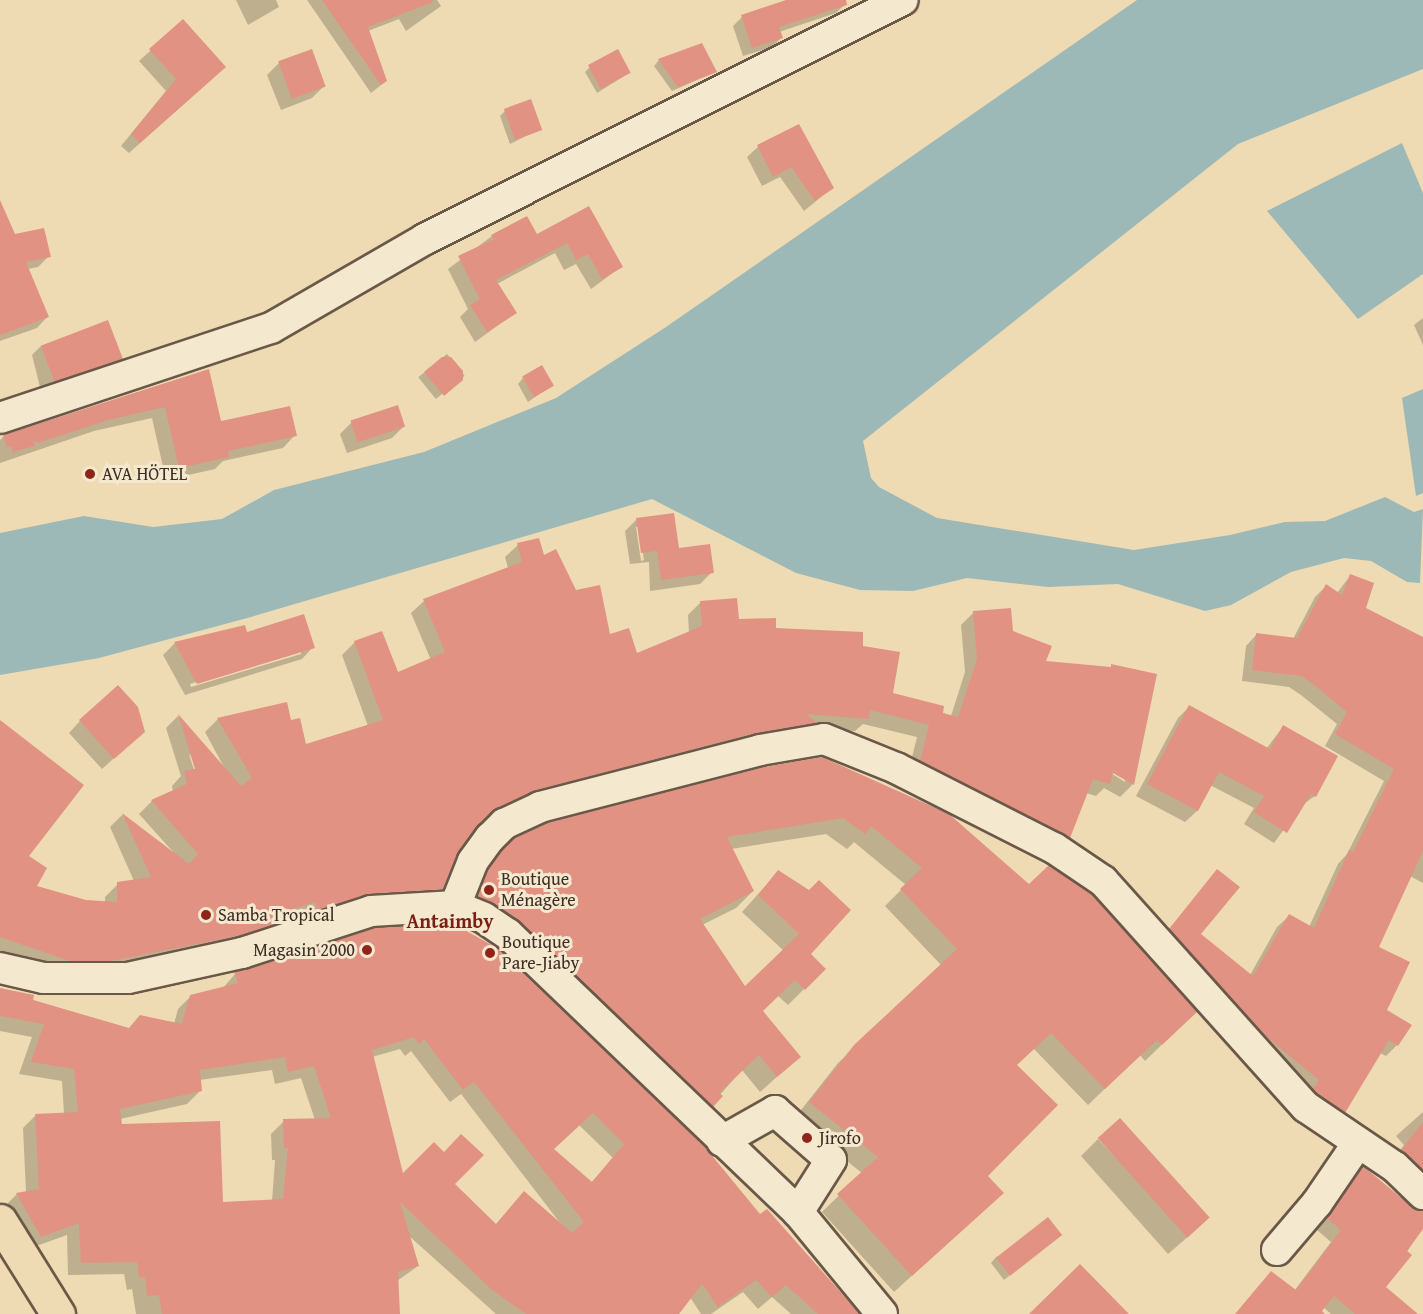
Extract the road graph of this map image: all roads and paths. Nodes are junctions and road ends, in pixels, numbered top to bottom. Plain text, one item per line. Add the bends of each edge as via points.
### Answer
1 (903, 0) edge
2 (0, 418) edge
3 (455, 906) junction
4 (0, 968) edge
5 (722, 1141) junction
6 (1358, 1143) junction
7 (1423, 1194) edge
8 (798, 1212) junction
9 (0, 1221) edge
10 (1277, 1250) dead end
11 (58, 1314) edge
12 (882, 1314) edge

1 - 2 street via 425,239 271,328
3 - 4 street via 371,911 242,953 128,978 44,978
3 - 5 street via 508,934
3 - 6 street via 473,861 490,838 504,824 540,807 760,750 824,740 896,768 1044,843 1103,881 1306,1107
5 - 8 street
5 - 8 street via 775,1111 831,1160
6 - 7 street via 1395,1167
6 - 10 street via 1317,1203
8 - 12 street
9 - 11 main road

